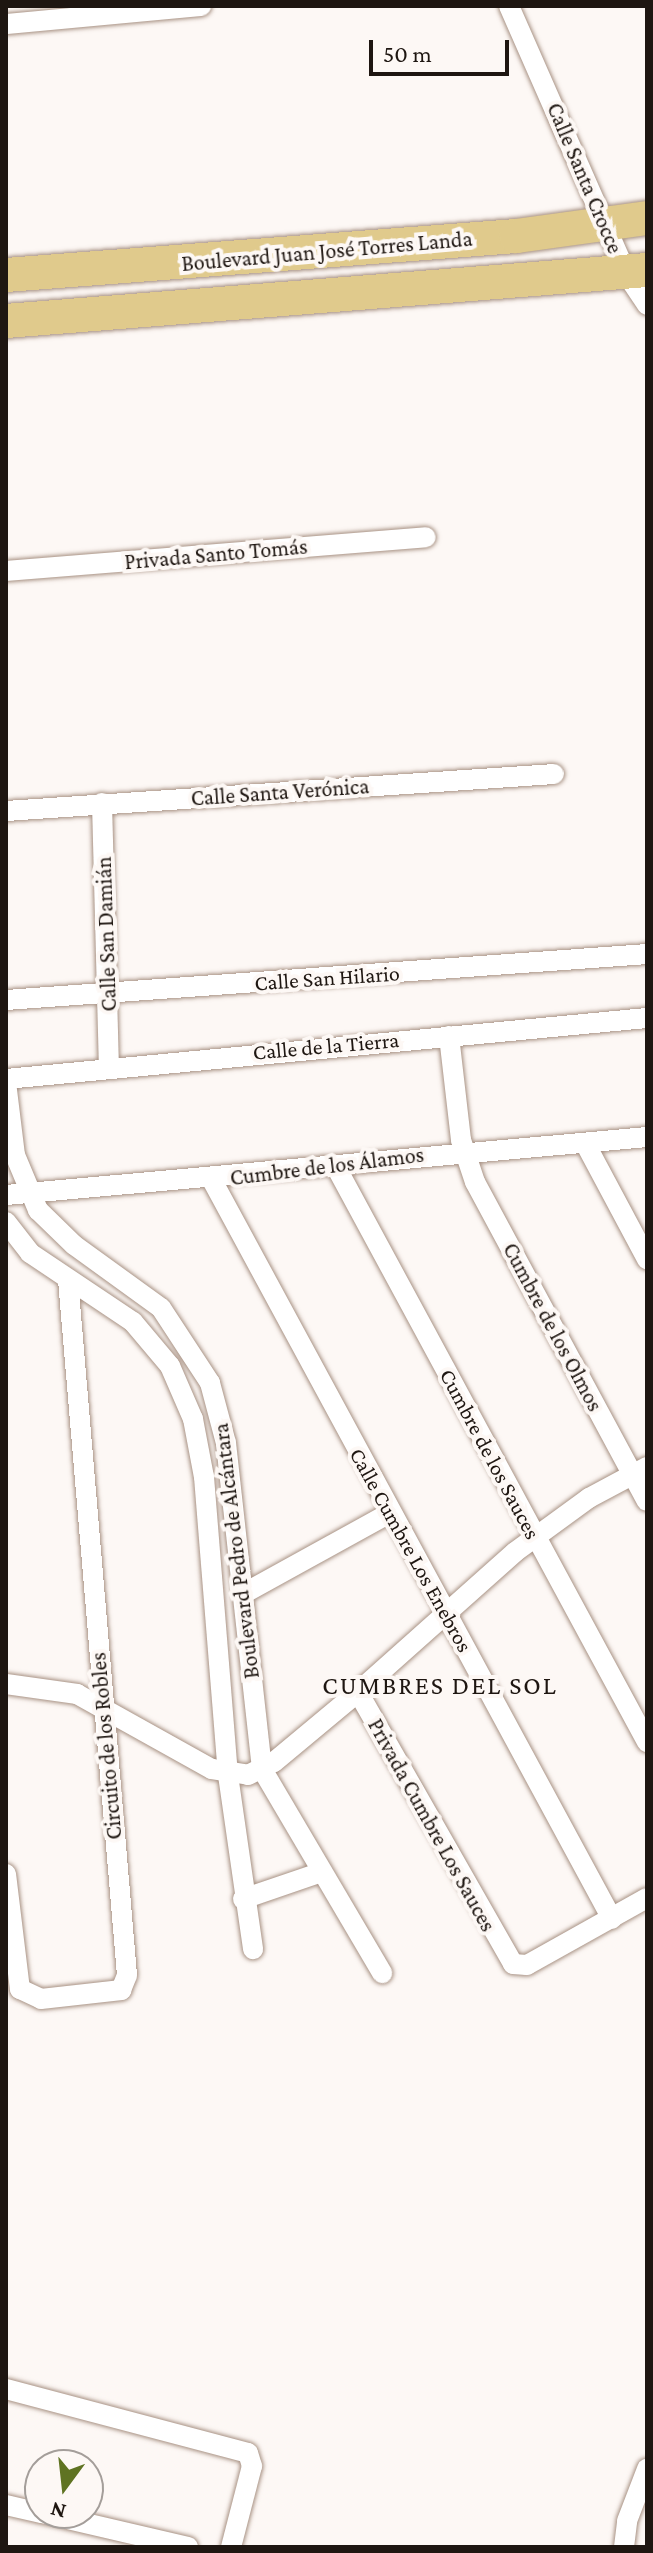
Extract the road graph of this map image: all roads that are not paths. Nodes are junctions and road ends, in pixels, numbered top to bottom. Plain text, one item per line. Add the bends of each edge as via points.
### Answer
1 (201, 6) edge
2 (509, 6) edge
3 (6, 24) edge
4 (647, 218) edge
5 (609, 225) junction
6 (637, 273) edge
7 (6, 275) edge
8 (647, 305) edge
9 (6, 321) edge
10 (426, 537) dead end
11 (6, 571) edge
12 (554, 774) dead end
13 (102, 803) junction
14 (6, 811) edge
15 (647, 954) edge
16 (107, 993) junction
17 (6, 1000) edge
18 (647, 1018) edge
19 (449, 1036) junction
20 (109, 1066) junction
21 (6, 1080) edge
22 (647, 1137) edge
23 (585, 1143) junction
24 (464, 1150) junction
25 (335, 1165) junction
26 (212, 1180) junction
27 (29, 1192) junction
28 (6, 1195) edge
29 (6, 1222) edge
30 (30, 1253) junction
31 (6, 1256) edge
32 (647, 1259) edge
33 (68, 1280) junction
34 (640, 1470) edge
35 (647, 1501) edge
36 (390, 1513) junction
37 (534, 1537) junction
38 (243, 1594) junction
39 (445, 1614) junction
40 (6, 1684) edge
41 (358, 1692) junction
42 (101, 1705) junction
43 (647, 1742) edge
44 (262, 1769) junction
45 (228, 1775) junction
46 (322, 1872) junction
47 (6, 1874) edge
48 (647, 1898) edge
49 (243, 1899) junction
50 (612, 1919) junction
51 (253, 1949) dead end
52 (382, 1973) dead end
53 (6, 2389) edge
54 (647, 2469) edge
55 (104, 2528) edge
56 (188, 2547) edge
57 (231, 2547) edge
58 (624, 2547) edge

1 - 3 street
2 - 5 street, Calle Santa Crocce
4 - 5 main road, Boulevard Juan José Torres Landa
5 - 6 street, Calle Santa Crocce
5 - 7 main road, Boulevard Juan José Torres Landa
6 - 8 street, Calle Santa Crocce
6 - 9 main road, Boulevard Juan José Torres Landa
10 - 11 street, Privada Santo Tomás
12 - 13 street, Calle Santa Verónica
13 - 14 street, Calle Santa Verónica
13 - 16 street, Calle San Damián
15 - 16 street, Calle San Hilario
16 - 17 street, Calle San Hilario
16 - 20 street, Calle San Damián
18 - 19 street, Calle de la Tierra
19 - 20 street, Calle de la Tierra
19 - 24 street, Cumbre de los Olmos
20 - 21 street, Calle de la Tierra
21 - 27 street, Boulevard Pedro de Alcántara via 15,1155
22 - 23 street, Cumbre de los Álamos
23 - 24 street, Cumbre de los Álamos
23 - 32 street
24 - 25 street, Cumbre de los Álamos
24 - 34 street, Cumbre de los Olmos via 475,1182
25 - 26 street, Cumbre de los Álamos
25 - 37 street, Cumbre de los Sauces
26 - 27 street, Cumbre de los Álamos
26 - 36 street, Calle Cumbre Los Enebros
27 - 28 street, Cumbre de los Álamos
27 - 38 street, Boulevard Pedro de Alcántara via 38,1210 74,1245 161,1308 205,1373 223,1423
29 - 30 street, Boulevard Pedro de Alcántara
30 - 31 street
30 - 33 street, Boulevard Pedro de Alcántara
33 - 42 street, Circuito de los Robles
33 - 45 street, Boulevard Pedro de Alcántara via 108,1301 148,1338 170,1366 193,1419 204,1477
34 - 35 street, Cumbre de los Olmos
34 - 37 street
36 - 38 street
36 - 39 street, Calle Cumbre Los Enebros
37 - 39 street
37 - 43 street, Cumbre de los Sauces
38 - 44 street, Boulevard Pedro de Alcántara
39 - 41 street
39 - 50 street, Calle Cumbre Los Enebros
40 - 42 street via 49,1687
41 - 44 street
41 - 50 street, Privada Cumbre Los Sauces via 506,1959 527,1965
42 - 45 street
42 - 47 street, Circuito de los Robles via 127,1975 121,1990 41,1999 20,1989
44 - 45 street
44 - 46 street, Boulevard Pedro de Alcántara
45 - 49 street, Boulevard Pedro de Alcántara
46 - 49 street
46 - 52 street, Boulevard Pedro de Alcántara
48 - 50 street
49 - 51 street, Boulevard Pedro de Alcántara
53 - 57 street via 248,2453 252,2466
54 - 58 street via 627,2521
55 - 56 street

